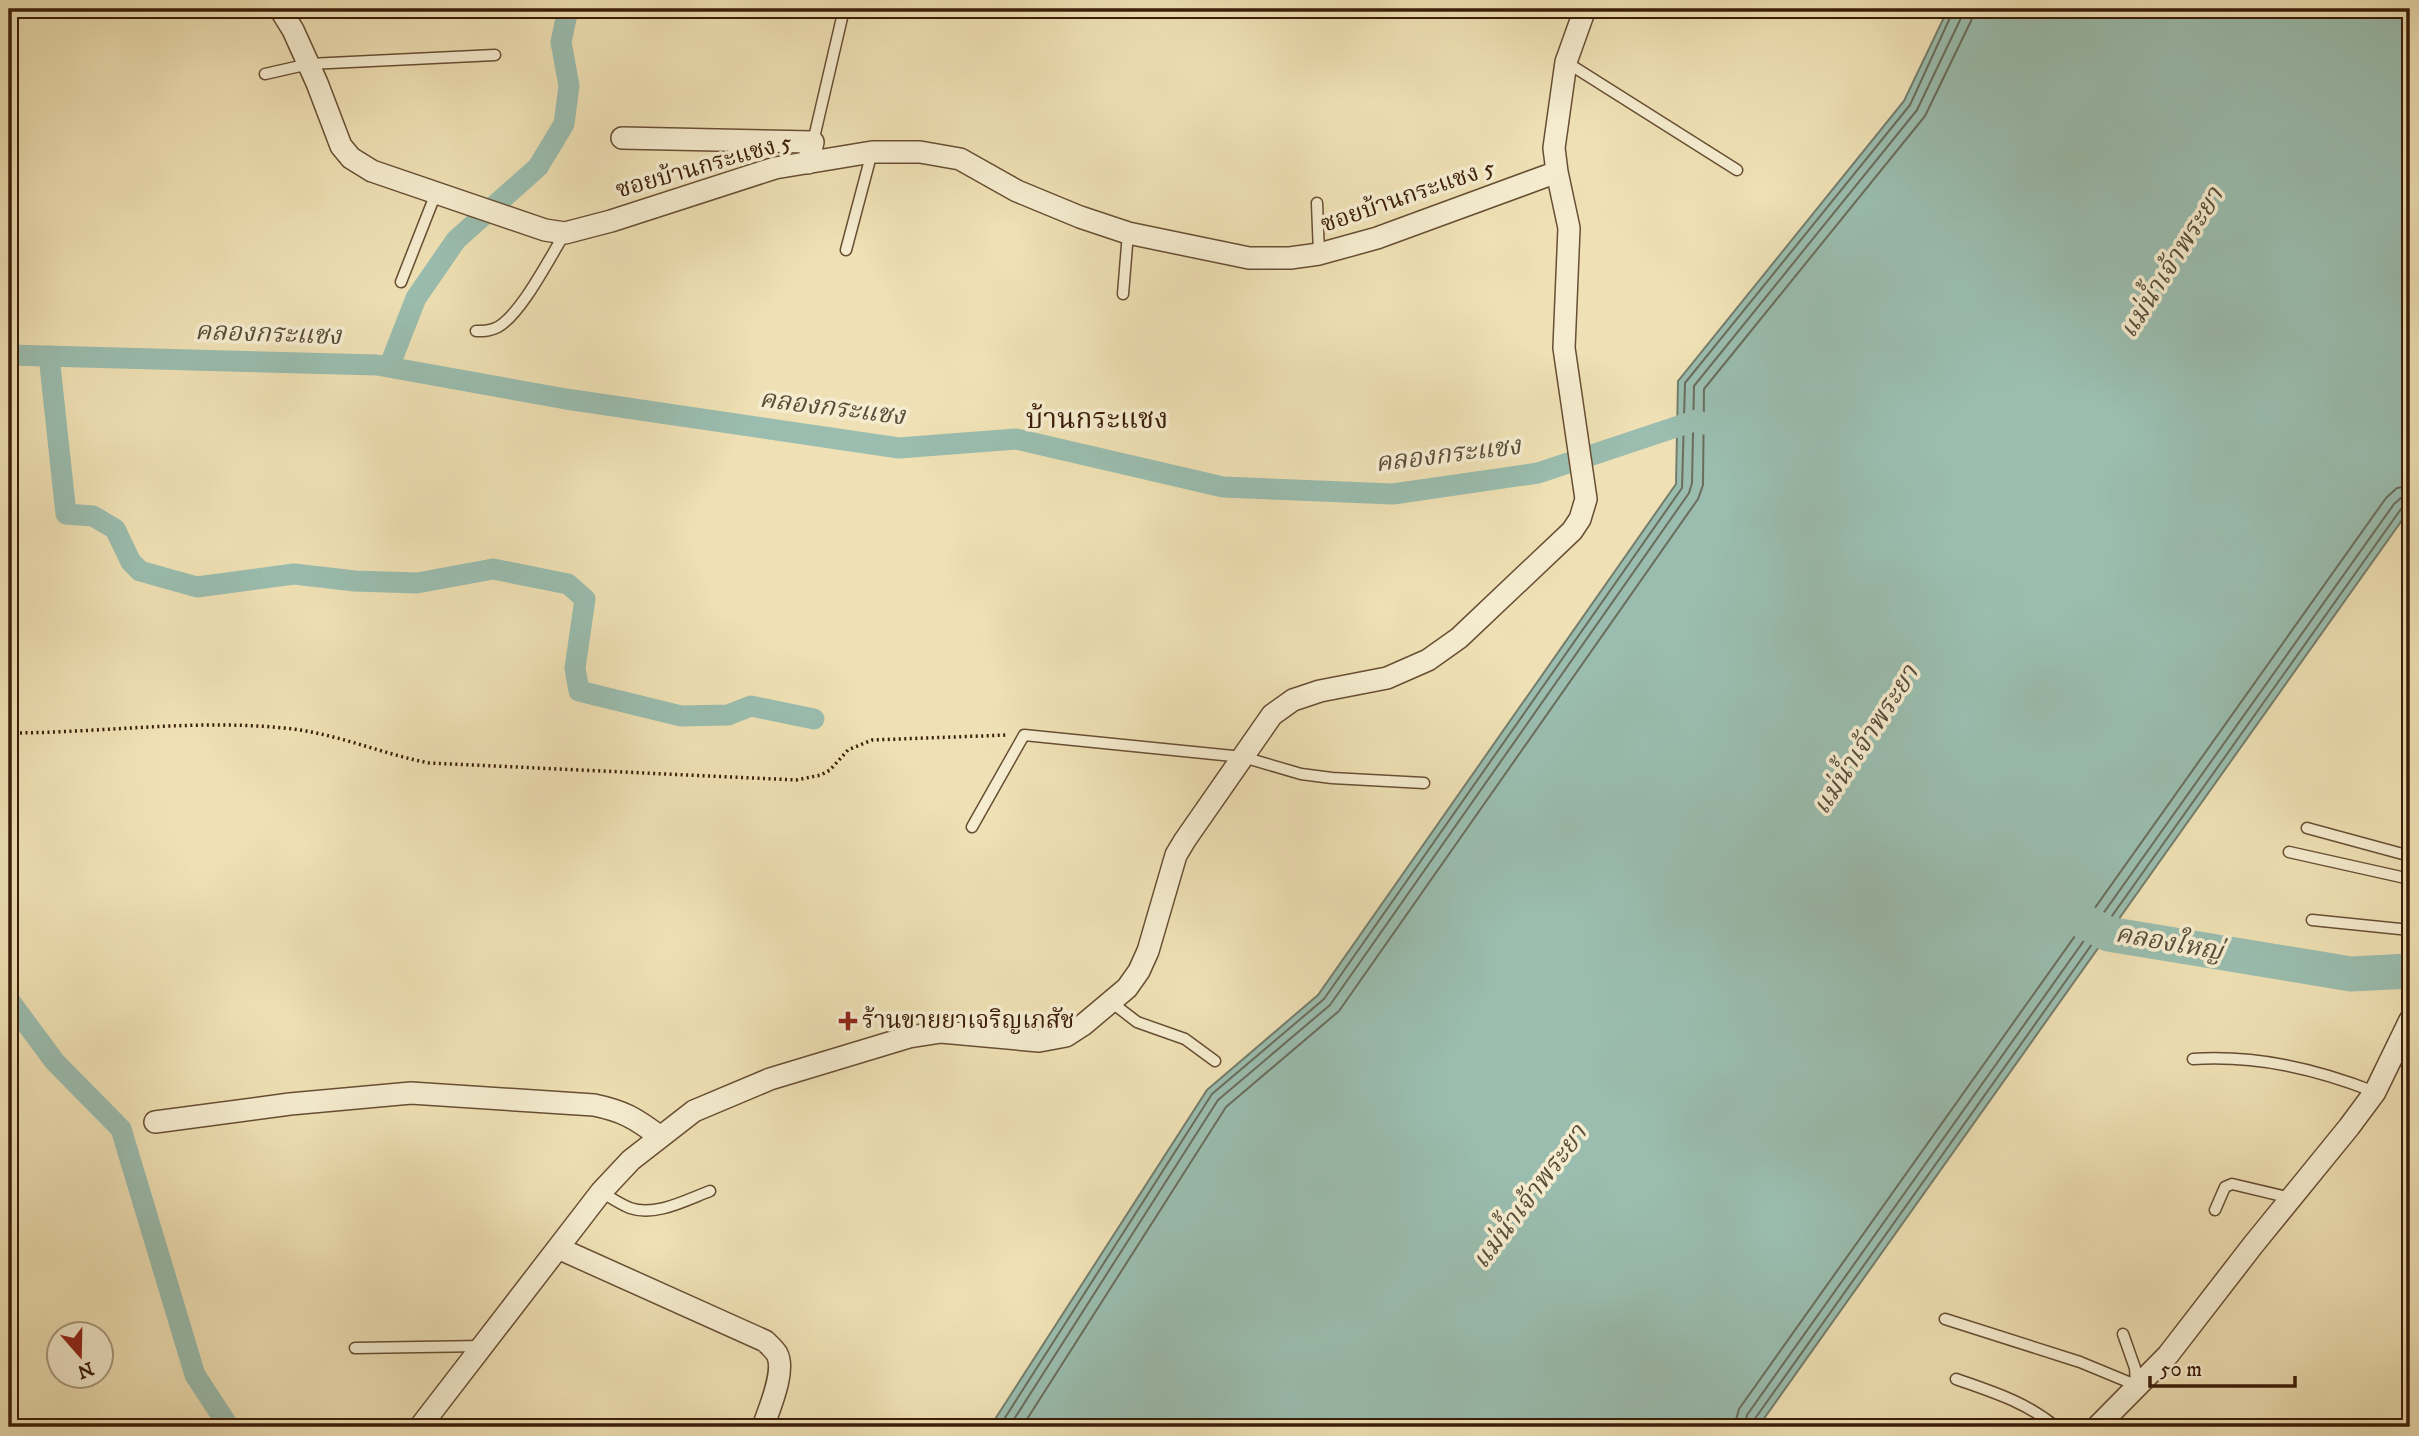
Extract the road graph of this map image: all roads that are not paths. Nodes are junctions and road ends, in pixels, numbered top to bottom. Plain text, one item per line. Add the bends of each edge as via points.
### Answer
1 (279, 9) edge
2 (844, 9) edge
3 (1585, 9) edge
4 (495, 55) dead end
5 (1566, 62) junction
6 (309, 64) junction
7 (265, 74) dead end
8 (622, 138) dead end
9 (813, 142) junction
10 (872, 152) junction
11 (808, 163) junction
12 (1737, 170) dead end
13 (1557, 172) junction
14 (436, 193) junction
15 (1317, 203) dead end
16 (565, 233) junction
17 (1128, 233) junction
18 (846, 250) dead end
19 (1320, 254) junction
20 (401, 282) dead end
21 (1124, 294) dead end
22 (476, 331) dead end
23 (1243, 757) junction
24 (1424, 783) dead end
25 (972, 827) dead end
26 (2307, 828) dead end
27 (2289, 852) dead end
28 (2410, 856) edge
29 (2410, 879) edge
30 (2312, 920) dead end
31 (2410, 930) edge
32 (1111, 1002) junction
33 (2408, 1025) edge
34 (2193, 1059) dead end
35 (1215, 1061) dead end
36 (2375, 1092) junction
37 (155, 1122) dead end
38 (659, 1136) junction
39 (710, 1191) dead end
40 (601, 1192) junction
41 (2291, 1198) junction
42 (2216, 1210) dead end
43 (558, 1248) junction
44 (1945, 1319) dead end
45 (2123, 1334) dead end
46 (483, 1346) junction
47 (355, 1348) dead end
48 (1956, 1379) dead end
49 (2137, 1385) junction
50 (421, 1427) edge
51 (763, 1427) edge
52 (2056, 1427) edge
53 (2097, 1427) edge

1 - 6 street, ซอยบ้านกระแชง 5
2 - 9 lane
3 - 5 street
4 - 6 lane
5 - 12 lane
5 - 13 street via 1554,148
6 - 7 lane
6 - 14 street, ซอยบ้านกระแชง 5 via 334,131 351,158 372,172
8 - 9 street
9 - 11 street
10 - 11 street, ซอยบ้านกระแชง 5
10 - 17 street, ซอยบ้านกระแชง 5 via 920,152 960,159 1017,191
10 - 18 lane
11 - 16 street, ซอยบ้านกระแชง 5 via 775,168
13 - 19 street, ซอยบ้านกระแชง 5 via 1377,238
13 - 23 street via 1569,228 1564,348 1586,499 1580,519 1459,638 1428,660 1398,674 1293,700 1272,715
14 - 16 street, ซอยบ้านกระแชง 5
14 - 20 lane
15 - 19 lane
16 - 22 lane via 517,309 500,326
17 - 19 street, ซอยบ้านกระแชง 5 via 1249,258
17 - 21 lane
23 - 24 lane via 1301,774
23 - 25 lane via 1024,735
23 - 32 street via 1176,855 1148,951 1127,988
26 - 28 lane
27 - 29 lane
30 - 31 lane
32 - 35 lane via 1137,1023 1185,1039
32 - 38 street via 1083,1026 1053,1039 941,1032 909,1037 722,1098
33 - 36 street
34 - 36 lane via 2238,1058 2290,1066
36 - 41 street
37 - 38 street via 411,1093 594,1105 634,1116
38 - 40 street
39 - 40 lane via 649,1209 632,1209
40 - 43 street
41 - 42 lane via 2232,1184 2225,1187
41 - 49 street via 2168,1355
43 - 46 street
43 - 51 street via 765,1341 780,1363
44 - 49 lane
45 - 49 lane
46 - 47 lane
46 - 50 street
48 - 52 lane via 2016,1400
49 - 53 street

